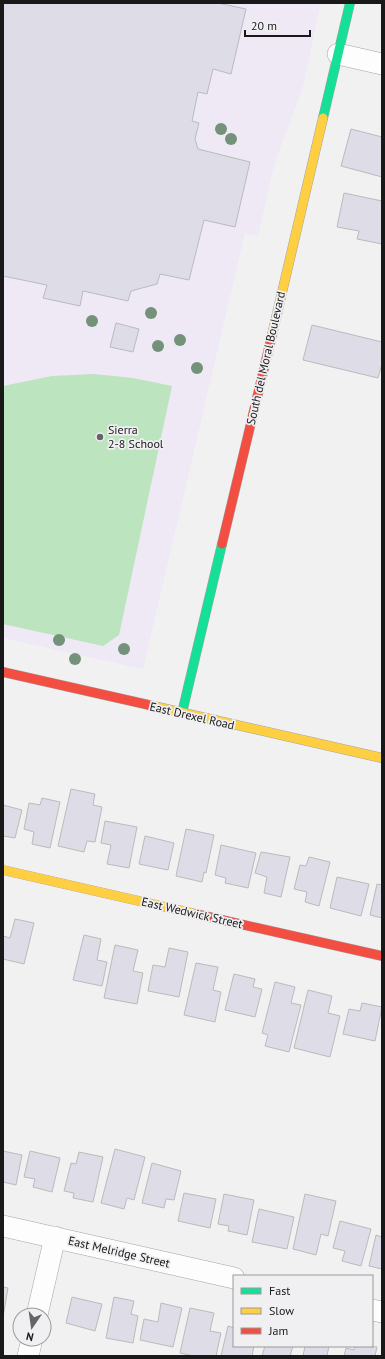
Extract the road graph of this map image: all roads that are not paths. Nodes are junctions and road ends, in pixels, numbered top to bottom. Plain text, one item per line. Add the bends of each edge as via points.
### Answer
1 (350, 3) edge
2 (338, 54) junction
3 (382, 64) edge
4 (3, 672) edge
5 (182, 713) junction
6 (382, 758) edge
7 (3, 870) edge
8 (382, 956) edge
9 (3, 1226) edge
10 (55, 1237) junction
11 (233, 1278) edge
12 (39, 1307) edge

1 - 2 street, South del Moral Boulevard
2 - 3 street
2 - 5 street, South del Moral Boulevard
4 - 5 street, East Drexel Road
5 - 6 street, East Drexel Road
7 - 8 street, East Wedwick Street
9 - 10 street, East Melridge Street
10 - 11 street, East Melridge Street
10 - 12 street

